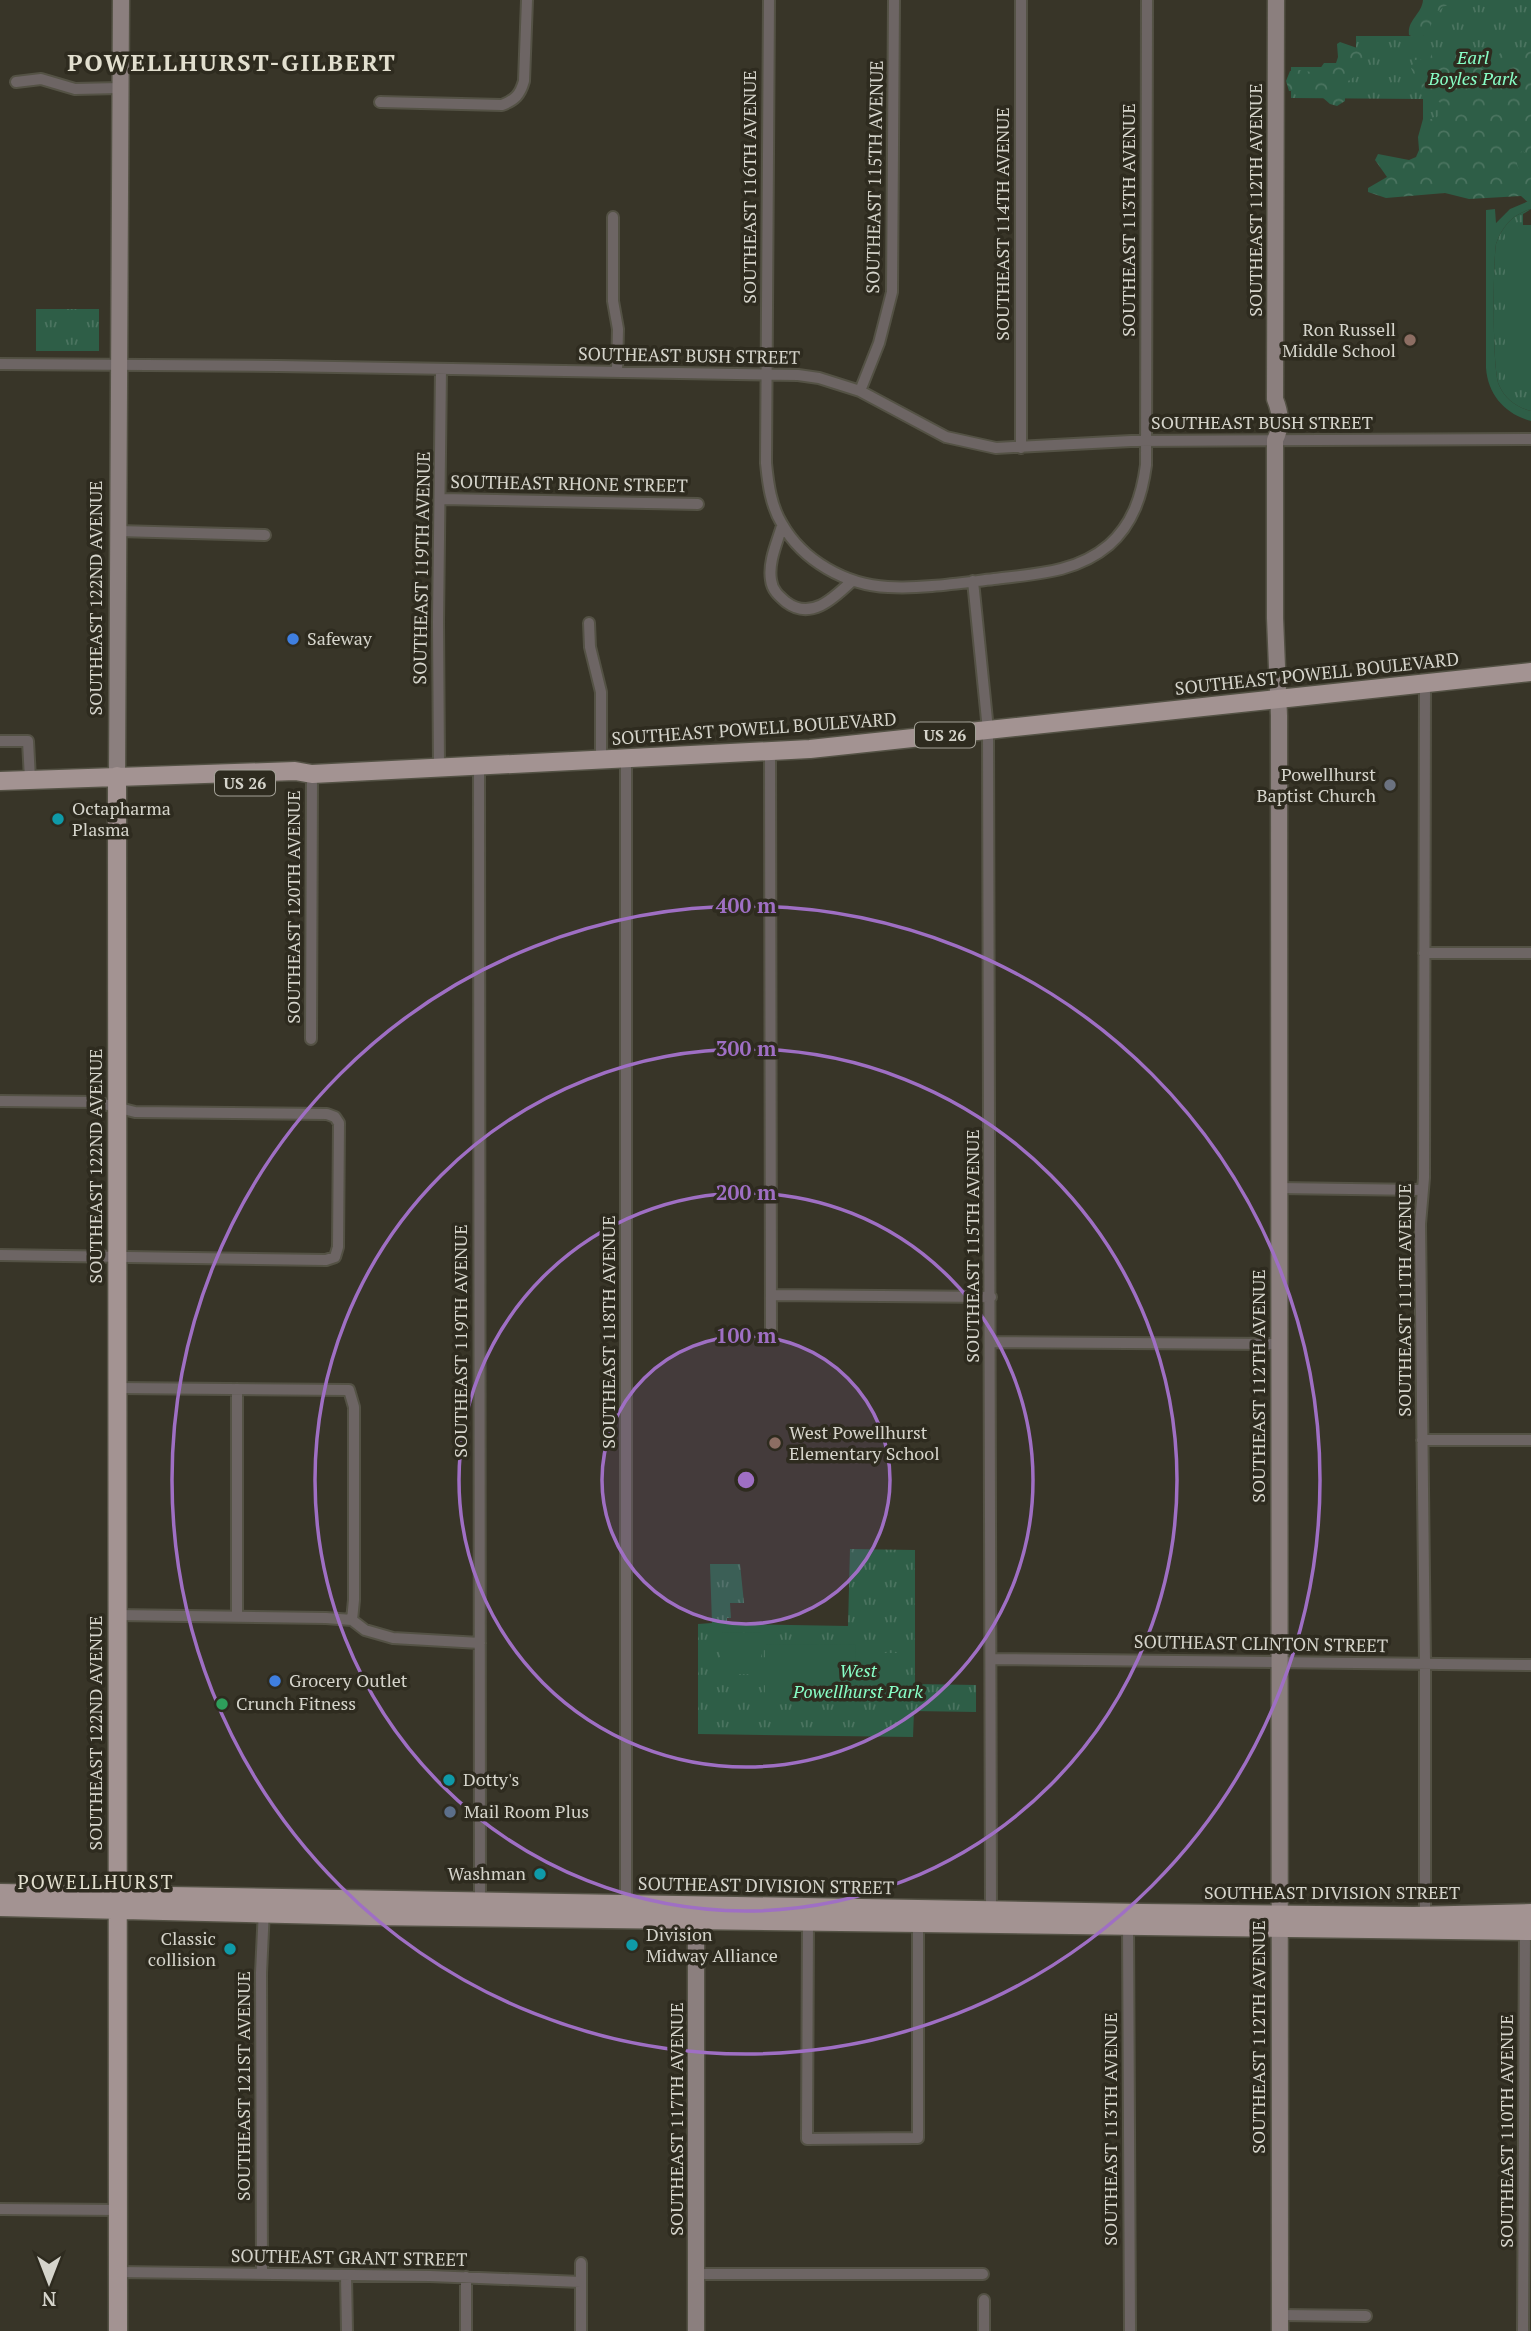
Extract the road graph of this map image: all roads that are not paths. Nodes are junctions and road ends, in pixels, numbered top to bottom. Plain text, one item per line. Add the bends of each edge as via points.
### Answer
1 (121, 0) edge
2 (527, 0) edge
3 (769, 0) edge
4 (894, 0) edge
5 (1021, 0) edge
6 (1147, 0) edge
7 (1276, 0) edge
8 (16, 82) dead end
9 (120, 88) junction
10 (380, 102) dead end
11 (613, 216) dead end
12 (0, 364) edge
13 (118, 364) junction
14 (441, 369) junction
15 (617, 372) junction
16 (768, 374) junction
17 (860, 391) junction
18 (1531, 439) edge
19 (1146, 440) junction
20 (1275, 440) junction
21 (1021, 448) junction
22 (441, 499) junction
23 (698, 504) dead end
24 (782, 526) junction
25 (118, 531) junction
26 (265, 535) dead end
27 (852, 581) junction
28 (973, 581) junction
29 (589, 623) dead end
30 (1531, 671) edge
31 (1425, 683) junction
32 (1278, 699) junction
33 (988, 730) junction
34 (0, 741) edge
35 (770, 752) junction
36 (601, 760) junction
37 (626, 760) junction
38 (479, 765) junction
39 (439, 766) junction
40 (312, 774) junction
41 (30, 779) junction
42 (0, 781) edge
43 (117, 781) junction
44 (0, 792) edge
45 (1424, 953) junction
46 (1531, 953) edge
47 (310, 1040) dead end
48 (0, 1101) edge
49 (117, 1107) junction
50 (1278, 1188) junction
51 (1423, 1190) junction
52 (0, 1255) edge
53 (117, 1256) junction
54 (772, 1295) junction
55 (991, 1297) junction
56 (771, 1338) dead end
57 (991, 1342) junction
58 (1279, 1344) junction
59 (117, 1388) junction
60 (237, 1389) junction
61 (1422, 1440) junction
62 (1531, 1440) edge
63 (117, 1615) junction
64 (237, 1617) junction
65 (352, 1620) junction
66 (480, 1643) junction
67 (991, 1659) junction
68 (1278, 1661) junction
69 (1425, 1664) junction
70 (1531, 1665) edge
71 (0, 1894) edge
72 (118, 1903) junction
73 (568, 1904) junction
74 (626, 1905) junction
75 (264, 1906) junction
76 (0, 1907) edge
77 (480, 1910) junction
78 (991, 1911) junction
79 (696, 1913) junction
80 (1531, 1913) edge
81 (1425, 1916) junction
82 (517, 1918) junction
83 (808, 1922) junction
84 (1278, 1922) junction
85 (918, 1924) junction
86 (1128, 1926) junction
87 (1529, 1928) edge
88 (0, 2209) edge
89 (118, 2210) junction
90 (581, 2263) dead end
91 (117, 2272) junction
92 (262, 2274) junction
93 (346, 2274) junction
94 (696, 2274) junction
95 (983, 2274) dead end
96 (466, 2277) junction
97 (581, 2283) junction
98 (984, 2300) dead end
99 (1366, 2316) dead end
100 (1280, 2323) edge
101 (118, 2331) edge
102 (347, 2331) edge
103 (467, 2331) edge
104 (581, 2331) edge
105 (696, 2331) edge
106 (984, 2331) edge
107 (1130, 2331) edge
108 (1522, 2331) edge

1 - 9 main road, SOUTHEAST 122ND AVENUE
2 - 10 street via 524,81 513,101 502,106
3 - 16 street, SOUTHEAST 116TH AVENUE
4 - 17 street, SOUTHEAST 115TH AVENUE via 892,292
5 - 21 street, SOUTHEAST 114TH AVENUE
6 - 19 street, SOUTHEAST 113TH AVENUE
7 - 20 main road, SOUTHEAST 112TH AVENUE via 1275,399 1269,411 1269,431
8 - 9 street via 41,79 75,89
9 - 13 main road, SOUTHEAST 122ND AVENUE
11 - 15 street
12 - 13 street, SOUTHEAST BUSH STREET
13 - 14 street, SOUTHEAST BUSH STREET
13 - 25 main road, SOUTHEAST 122ND AVENUE
14 - 15 street, SOUTHEAST BUSH STREET
14 - 22 street, SOUTHEAST 119TH AVENUE
15 - 16 street, SOUTHEAST BUSH STREET
16 - 17 street, SOUTHEAST BUSH STREET via 819,378
16 - 24 street, SOUTHEAST 116TH AVENUE via 768,486
17 - 21 street, SOUTHEAST BUSH STREET via 946,437 986,447
18 - 20 street, SOUTHEAST BUSH STREET
19 - 20 street, SOUTHEAST BUSH STREET
19 - 21 street, SOUTHEAST BUSH STREET
19 - 28 street, SOUTHEAST 113TH AVENUE via 1137,508 1109,545 1070,568
20 - 32 main road, SOUTHEAST 112TH AVENUE
22 - 23 street, SOUTHEAST RHONE STREET
22 - 39 street, SOUTHEAST 119TH AVENUE
24 - 27 street via 809,556
24 - 27 street via 771,561 770,579 776,594 805,609 823,606
25 - 26 street
25 - 43 main road, SOUTHEAST 122ND AVENUE
27 - 28 street, SOUTHEAST 113TH AVENUE via 897,587
28 - 33 street, SOUTHEAST 115TH AVENUE
29 - 36 street via 601,692
30 - 31 main road, SOUTHEAST POWELL BOULEVARD / US 26
31 - 32 main road, SOUTHEAST POWELL BOULEVARD / US 26
31 - 45 street, SOUTHEAST 111TH AVENUE
32 - 33 main road, SOUTHEAST POWELL BOULEVARD / US 26
32 - 50 main road, SOUTHEAST 112TH AVENUE
33 - 35 main road, SOUTHEAST POWELL BOULEVARD / US 26
33 - 55 street, SOUTHEAST 115TH AVENUE
34 - 41 street via 28,741
35 - 37 main road, SOUTHEAST POWELL BOULEVARD / US 26
35 - 54 street
36 - 37 main road, SOUTHEAST POWELL BOULEVARD / US 26
36 - 38 main road, SOUTHEAST POWELL BOULEVARD / US 26
37 - 74 street, SOUTHEAST 118TH AVENUE
38 - 39 main road, SOUTHEAST POWELL BOULEVARD / US 26
38 - 66 street, SOUTHEAST 119TH AVENUE
39 - 40 main road, SOUTHEAST POWELL BOULEVARD / US 26
40 - 43 main road, SOUTHEAST POWELL BOULEVARD / US 26 via 295,771
40 - 47 street, SOUTHEAST 120TH AVENUE
41 - 42 main road, SOUTHEAST POWELL BOULEVARD / US 26
41 - 43 main road, SOUTHEAST POWELL BOULEVARD / US 26
43 - 44 main road, SOUTHEAST POWELL BOULEVARD / US 26
43 - 49 main road, SOUTHEAST 122ND AVENUE
45 - 46 street
45 - 51 street, SOUTHEAST 111TH AVENUE
48 - 49 street via 96,1102
49 - 53 main road, SOUTHEAST 122ND AVENUE
49 - 53 street via 135,1112 327,1114 339,1123 335,1257
50 - 51 street
50 - 58 main road, SOUTHEAST 112TH AVENUE
51 - 61 street, SOUTHEAST 111TH AVENUE
52 - 53 street
53 - 59 main road, SOUTHEAST 122ND AVENUE
54 - 55 street
54 - 56 street
55 - 57 street, SOUTHEAST 115TH AVENUE
57 - 58 street
57 - 67 street, SOUTHEAST 115TH AVENUE
58 - 68 main road, SOUTHEAST 112TH AVENUE
59 - 60 street
59 - 63 main road, SOUTHEAST 122ND AVENUE
60 - 64 street
60 - 65 street via 349,1390 354,1407
61 - 62 street
61 - 69 street, SOUTHEAST 111TH AVENUE
63 - 64 street
63 - 72 main road, SOUTHEAST 122ND AVENUE
64 - 65 street
65 - 66 street via 365,1630 393,1638
66 - 77 street, SOUTHEAST 119TH AVENUE
67 - 68 street, SOUTHEAST CLINTON STREET
67 - 78 street, SOUTHEAST 115TH AVENUE
68 - 69 street, SOUTHEAST CLINTON STREET
68 - 84 main road, SOUTHEAST 112TH AVENUE
69 - 70 street, SOUTHEAST CLINTON STREET
69 - 81 street, SOUTHEAST 111TH AVENUE
71 - 72 main road, SOUTHEAST DIVISION STREET
72 - 75 main road, SOUTHEAST DIVISION STREET
72 - 76 main road, SOUTHEAST DIVISION STREET
72 - 89 main road, SOUTHEAST 122ND AVENUE
73 - 74 main road, SOUTHEAST DIVISION STREET
73 - 77 main road, SOUTHEAST DIVISION STREET
73 - 82 main road via 526,1910
74 - 79 main road, SOUTHEAST DIVISION STREET
75 - 77 main road, SOUTHEAST DIVISION STREET
75 - 92 street, SOUTHEAST 121ST AVENUE
77 - 82 main road, SOUTHEAST DIVISION STREET
78 - 79 main road, SOUTHEAST DIVISION STREET
78 - 84 main road, SOUTHEAST DIVISION STREET
79 - 82 main road, SOUTHEAST DIVISION STREET
79 - 83 main road, SOUTHEAST DIVISION STREET
79 - 94 main road, SOUTHEAST 117TH AVENUE
80 - 81 main road, SOUTHEAST DIVISION STREET
81 - 84 main road, SOUTHEAST DIVISION STREET
83 - 85 main road, SOUTHEAST DIVISION STREET
83 - 85 street via 807,2138 918,2138
84 - 86 main road, SOUTHEAST DIVISION STREET
84 - 87 main road, SOUTHEAST DIVISION STREET
84 - 100 main road, SOUTHEAST 112TH AVENUE
85 - 86 main road, SOUTHEAST DIVISION STREET
86 - 107 street, SOUTHEAST 113TH AVENUE
87 - 108 street, SOUTHEAST 110TH AVENUE
88 - 89 street
89 - 91 main road, SOUTHEAST 122ND AVENUE
90 - 97 street
91 - 92 street, SOUTHEAST GRANT STREET
91 - 101 main road, SOUTHEAST 122ND AVENUE
92 - 93 street, SOUTHEAST GRANT STREET
93 - 96 street, SOUTHEAST GRANT STREET
93 - 102 street
94 - 95 street
94 - 105 main road, SOUTHEAST 117TH AVENUE
96 - 97 street, SOUTHEAST GRANT STREET
96 - 103 street
97 - 104 street
98 - 106 street
99 - 100 street

